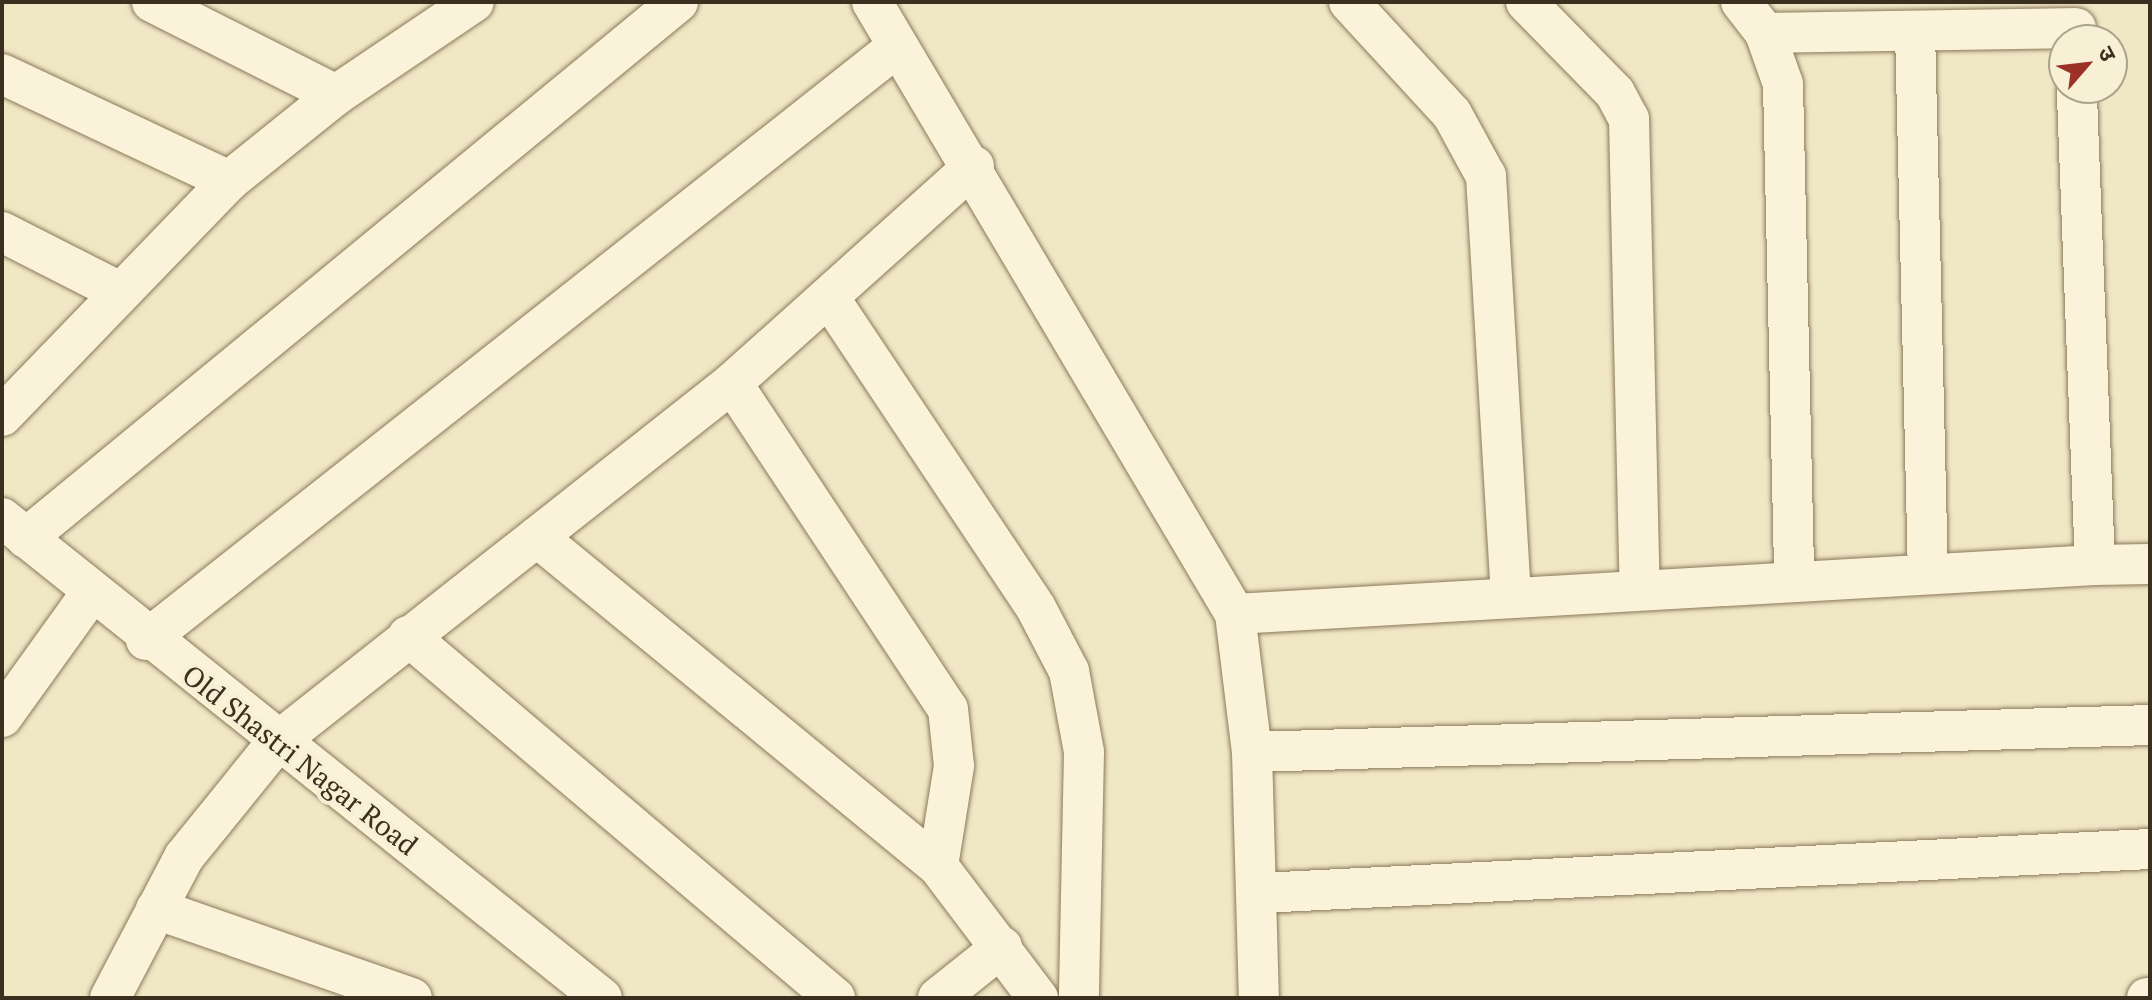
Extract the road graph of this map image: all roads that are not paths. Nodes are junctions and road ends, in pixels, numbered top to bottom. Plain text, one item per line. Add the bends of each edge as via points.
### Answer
1 (152, 2) edge
2 (474, 2) edge
3 (678, 2) edge
4 (872, 2) edge
5 (1349, 2) edge
6 (1526, 2) edge
7 (1741, 2) edge
8 (2075, 23) edge
9 (1915, 31) junction
10 (1765, 33) junction
11 (898, 46) junction
12 (2, 74) edge
13 (336, 95) junction
14 (2078, 104) edge
15 (974, 166) junction
16 (229, 181) junction
17 (2, 232) edge
18 (120, 292) junction
19 (830, 299) junction
20 (732, 383) junction
21 (2, 416) edge
22 (14, 528) edge
23 (537, 537) junction
24 (2150, 564) edge
25 (2095, 565) junction
26 (1928, 574) junction
27 (1794, 582) junction
28 (1640, 590) junction
29 (91, 593) junction
30 (1511, 597) junction
31 (1235, 614) junction
32 (408, 636) junction
33 (146, 640) junction
34 (2, 717) edge
35 (2150, 725) edge
36 (277, 742) junction
37 (1252, 752) junction
38 (2150, 849) edge
39 (938, 866) junction
40 (1260, 893) junction
41 (156, 909) junction
42 (1002, 947) junction
43 (110, 998) edge
44 (412, 998) edge
45 (602, 998) edge
46 (835, 998) edge
47 (938, 998) edge
48 (1038, 998) edge
49 (1079, 998) edge
50 (1259, 998) edge

1 - 13 street
2 - 13 street
3 - 22 street
4 - 11 street
5 - 30 street via 1452,114 1486,176
6 - 28 street via 1615,93 1629,119
7 - 10 street
8 - 9 street
9 - 10 street
9 - 26 street
10 - 27 street via 1783,84
11 - 15 street
11 - 33 street
12 - 16 street
13 - 16 street
14 - 25 street
15 - 19 street
15 - 31 street
16 - 18 street
17 - 18 street
18 - 21 street
19 - 20 street
19 - 49 street via 1036,608 1069,671 1084,752
20 - 23 street
20 - 39 street via 948,709 954,766
22 - 29 street, Old Shastri Nagar Road
23 - 32 street
23 - 39 street
24 - 25 street
25 - 26 street
26 - 27 street
27 - 28 street
28 - 30 street
29 - 33 street, Old Shastri Nagar Road
29 - 34 street
30 - 31 street
31 - 37 street
32 - 36 street
32 - 46 street
33 - 36 street, Old Shastri Nagar Road
35 - 37 street
36 - 41 street via 184,857
36 - 45 street, Old Shastri Nagar Road
37 - 40 street
38 - 40 street
39 - 42 street
40 - 50 street
41 - 43 street
41 - 44 street
42 - 47 street
42 - 48 street

